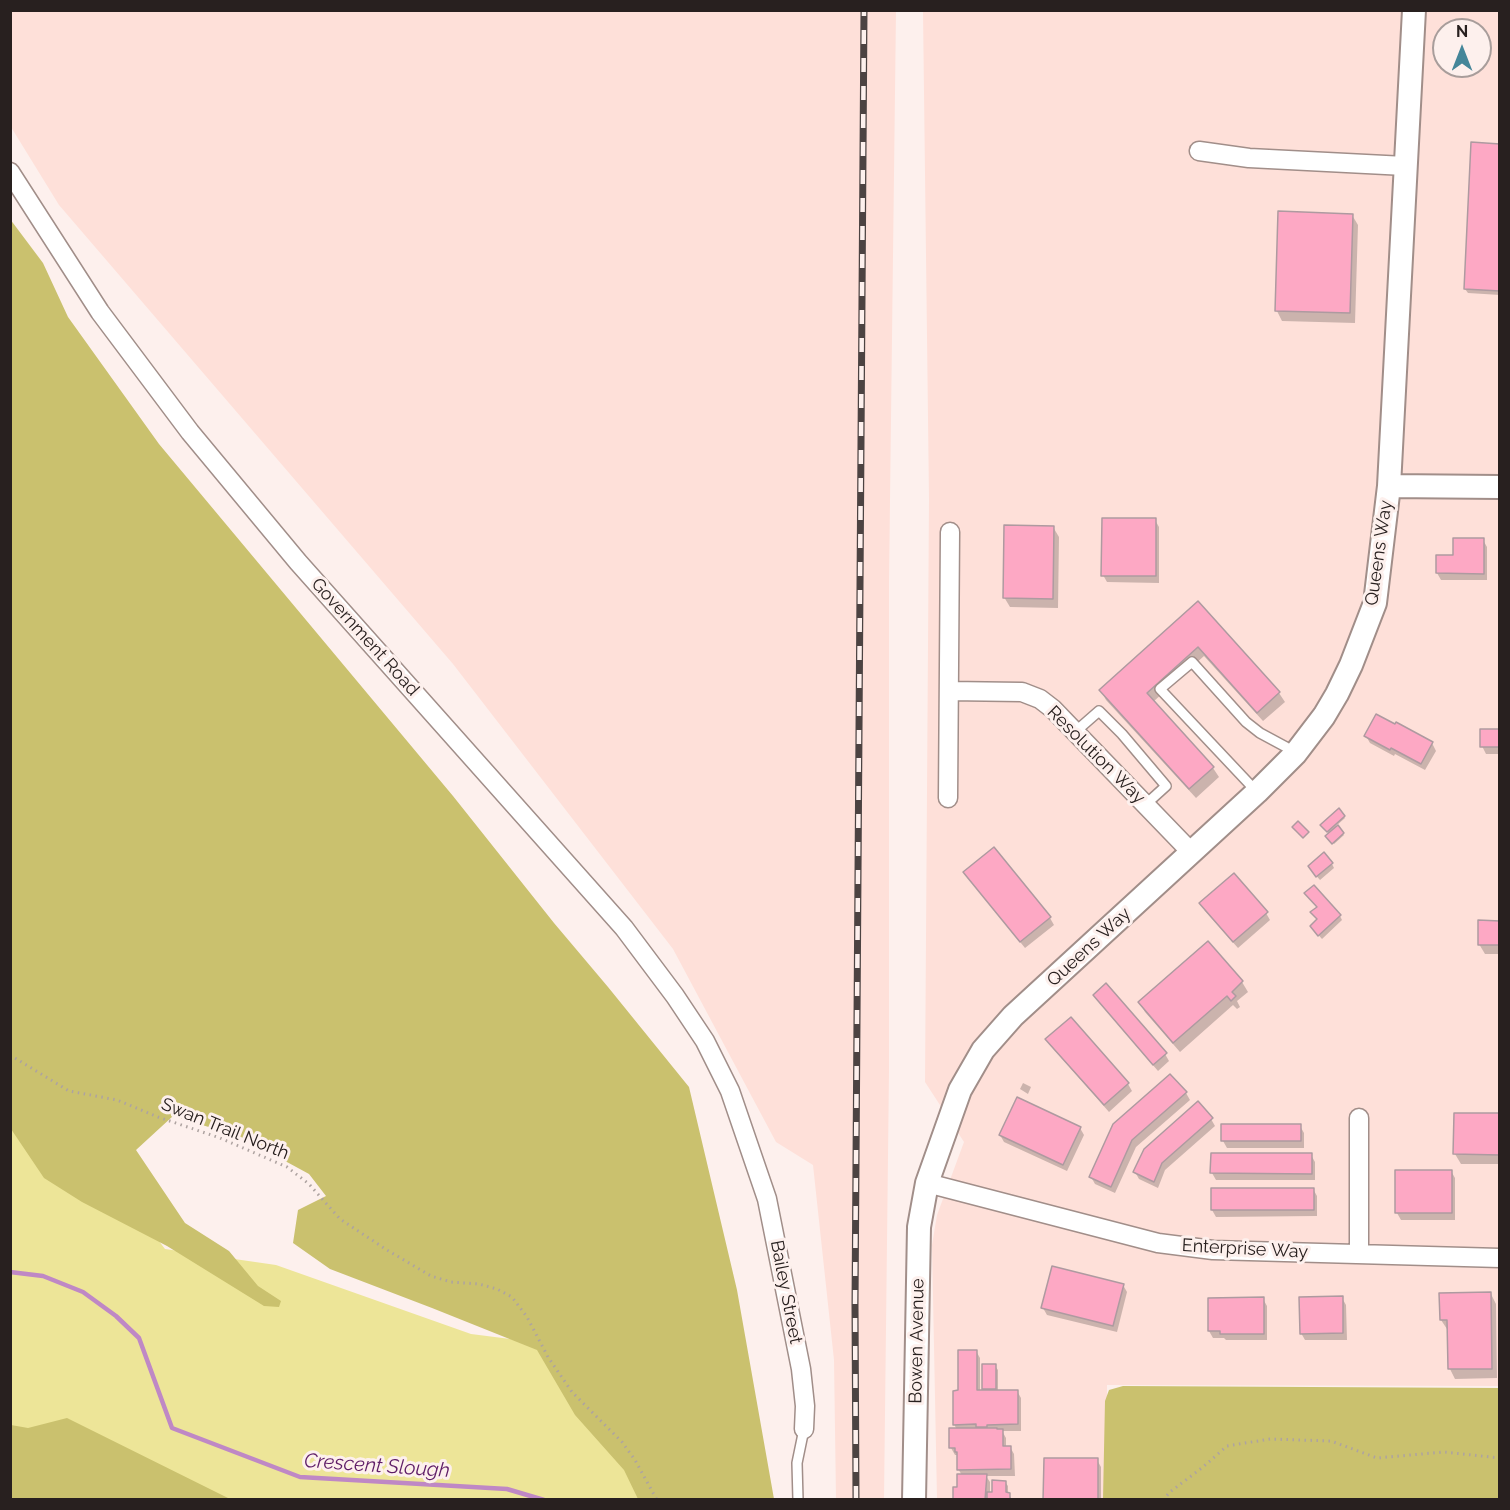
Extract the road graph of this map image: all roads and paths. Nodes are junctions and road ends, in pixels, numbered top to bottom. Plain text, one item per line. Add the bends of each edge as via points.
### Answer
1 (1414, 10) edge
2 (1199, 151) dead end
3 (1406, 166) junction
4 (10, 172) edge
5 (1389, 486) junction
6 (1500, 487) edge
7 (950, 532) dead end
8 (949, 691) junction
9 (1075, 732) junction
10 (1295, 754) junction
11 (1257, 792) junction
12 (948, 798) dead end
13 (1145, 805) junction
14 (1191, 852) junction
15 (10, 1055) edge
16 (730, 1091) joint
17 (1359, 1119) dead end
18 (927, 1183) junction
19 (1359, 1254) junction
20 (1500, 1258) edge
21 (804, 1429) joint
22 (1500, 1458) edge
23 (657, 1500) edge
24 (798, 1500) edge
25 (914, 1500) edge
26 (1163, 1500) edge

1 - 3 street, Queens Way
2 - 3 street via 1249,158
3 - 5 street, Queens Way
4 - 16 street, Government Road via 100,312 190,432 298,562 624,928 705,1041
5 - 6 street
5 - 10 street, Queens Way via 1371,614 1337,694
7 - 8 street
8 - 9 street, Resolution Way via 1022,692 1040,699
8 - 12 street
9 - 13 street, Resolution Way
9 - 13 lane via 1099,711 1122,734 1166,786
10 - 11 street, Queens Way
10 - 11 lane via 1246,722 1191,662 1160,689
11 - 14 street, Queens Way
13 - 14 street, Resolution Way
14 - 18 street, Queens Way via 1013,1016 983,1050 960,1090
15 - 23 path, Swan Trail North via 69,1091 117,1101 287,1167 309,1184 340,1219 431,1276 479,1284 513,1297 572,1392 622,1442
16 - 21 street, Bailey Street via 767,1199 801,1369
17 - 19 street
18 - 19 street, Enterprise Way via 1158,1243 1213,1250
18 - 25 street, Bowen Avenue via 919,1227
19 - 20 street, Enterprise Way
21 - 24 lane, Bailey Street via 797,1462
22 - 26 path via 1444,1452 1377,1458 1331,1441 1270,1439 1227,1446

